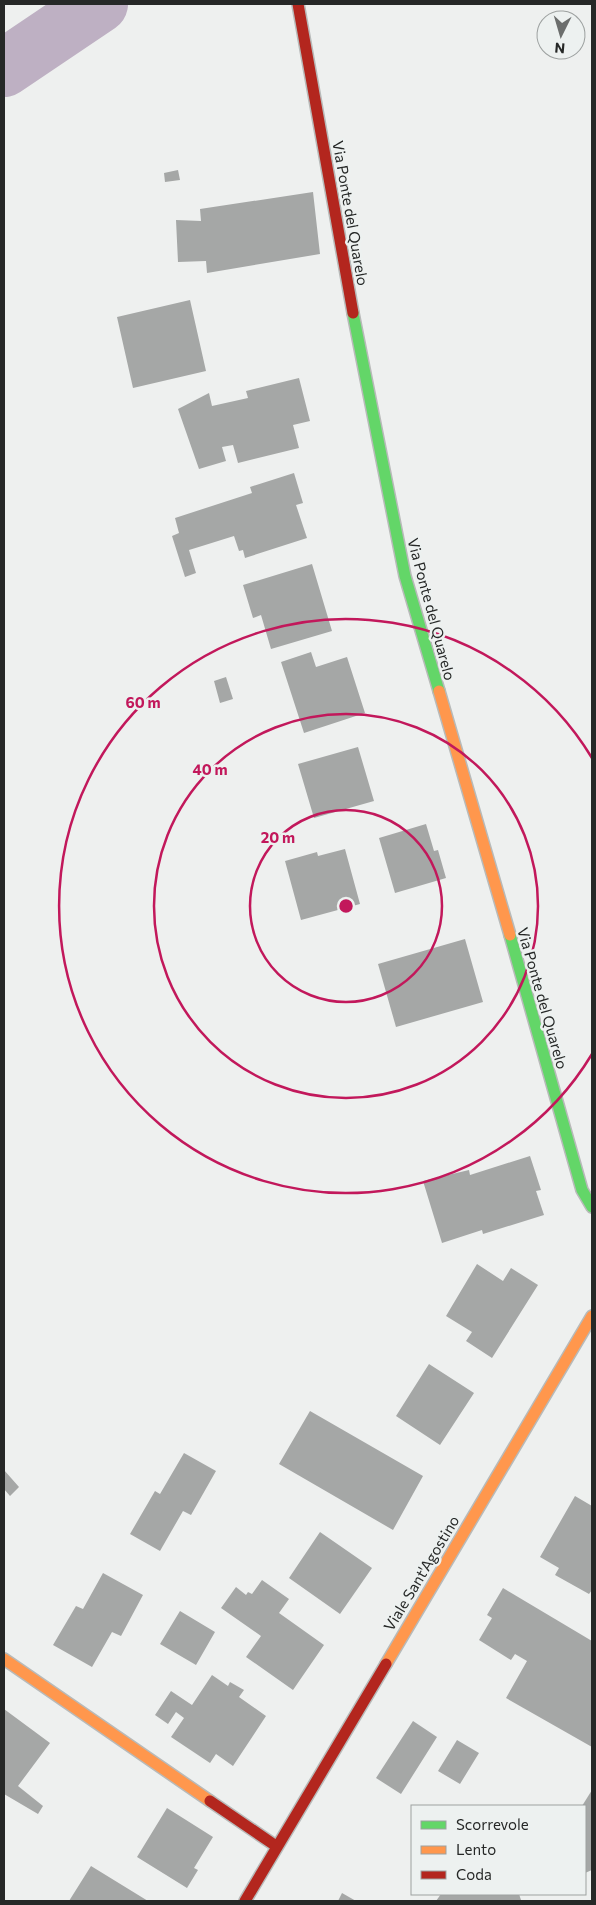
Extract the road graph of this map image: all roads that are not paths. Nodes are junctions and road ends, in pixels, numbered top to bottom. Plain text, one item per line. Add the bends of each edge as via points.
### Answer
1 (298, 4) edge
2 (592, 1207) edge
3 (592, 1316) edge
4 (4, 1659) edge
5 (276, 1846) junction
6 (245, 1901) edge

1 - 2 street, Via Ponte del Quarelo via 405,576 582,1190
3 - 5 street, Viale Sant'Agostino
4 - 5 street
5 - 6 street, Viale Sant'Agostino

